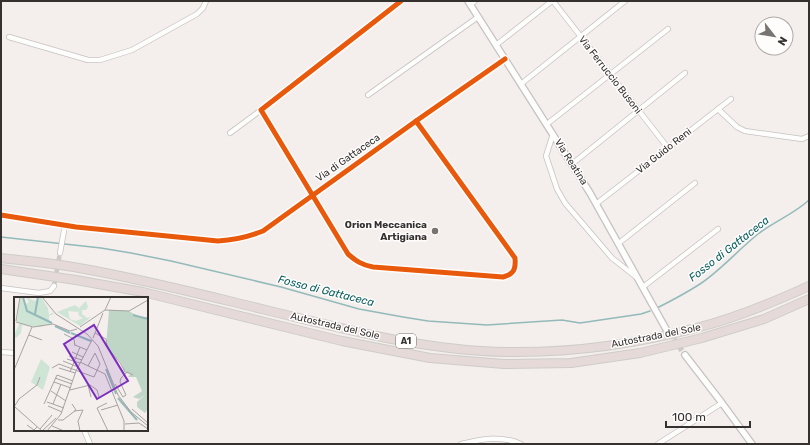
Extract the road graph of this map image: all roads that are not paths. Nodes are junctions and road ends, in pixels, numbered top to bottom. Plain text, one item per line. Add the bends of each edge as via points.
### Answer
1 (206, 1) edge
2 (401, 1) edge
3 (552, 1) edge
4 (626, 1) edge
5 (471, 2) edge
6 (478, 17) junction
7 (668, 29) dead end
8 (9, 37) dead end
9 (581, 37) junction
10 (496, 44) junction
11 (505, 60) junction
12 (685, 73) dead end
13 (610, 74) junction
14 (521, 84) junction
15 (368, 95) dead end
16 (731, 99) dead end
17 (718, 109) junction
18 (261, 110) junction
19 (638, 110) junction
20 (416, 121) junction
21 (546, 124) junction
22 (230, 133) dead end
23 (553, 134) junction
24 (809, 136) edge
25 (668, 148) junction
26 (572, 164) junction
27 (695, 183) dead end
28 (312, 195) junction
29 (596, 204) junction
30 (1, 216) edge
31 (64, 225) junction
32 (718, 229) dead end
33 (618, 243) junction
34 (60, 253) tunnel mouth
35 (1, 258) edge
36 (1, 269) edge
37 (638, 279) junction
38 (54, 286) dead end
39 (809, 286) edge
40 (643, 287) junction
41 (1, 288) edge
42 (809, 299) edge
43 (666, 329) tunnel mouth
44 (1, 352) edge
45 (14, 353) edge
46 (685, 355) tunnel mouth
47 (722, 403) junction
48 (84, 431) edge
49 (90, 444) edge
50 (462, 444) edge
51 (521, 444) edge
52 (658, 444) edge
53 (752, 444) edge

1 - 8 street via 197,14 139,47 100,60 88,60
2 - 18 street
3 - 9 street, Via Ferruccio Busoni
3 - 10 street
4 - 9 street
5 - 6 street, Via Reatina
6 - 10 street, Via Reatina
6 - 15 street
7 - 13 street
9 - 13 street, Via Ferruccio Busoni
9 - 14 street
10 - 11 street, Via Reatina
11 - 14 street, Via Reatina
11 - 20 street, Via di Gattaceca
12 - 19 street
13 - 19 street, Via Ferruccio Busoni
13 - 21 street
14 - 21 street, Via Reatina
16 - 17 street, Via Guido Reni
17 - 24 street via 745,131 802,139
17 - 25 street, Via Guido Reni
18 - 22 street
18 - 28 street
19 - 25 street, Via Ferruccio Busoni
19 - 26 street
20 - 28 street, Via di Gattaceca
20 - 28 street via 515,258 514,271 510,275 503,277 365,265 348,254
21 - 23 street, Via Reatina
23 - 26 street, Via Reatina
23 - 37 street via 546,156 557,189 565,203 612,258
25 - 29 street, Via Guido Reni
26 - 29 street, Via Reatina
27 - 33 street
28 - 31 street, Via di Gattaceca via 263,231 234,240 218,241
29 - 33 street, Via Reatina
30 - 31 street, Via di Gattaceca
31 - 34 street
32 - 40 street
33 - 37 street, Via Reatina
35 - 39 highway, Autostrada del Sole / A1 via 78,267 430,346 506,352 574,350 701,327 760,307
36 - 42 highway, Autostrada del Sole / A1 via 143,292 342,341 430,358 504,364 571,363 640,353 702,338 764,318
37 - 40 street, Via Reatina
38 - 41 street via 50,291 43,293
40 - 43 street, Via Reatina
44 - 45 street
46 - 47 street
47 - 52 street
47 - 53 street
48 - 49 street
50 - 51 street via 495,438

